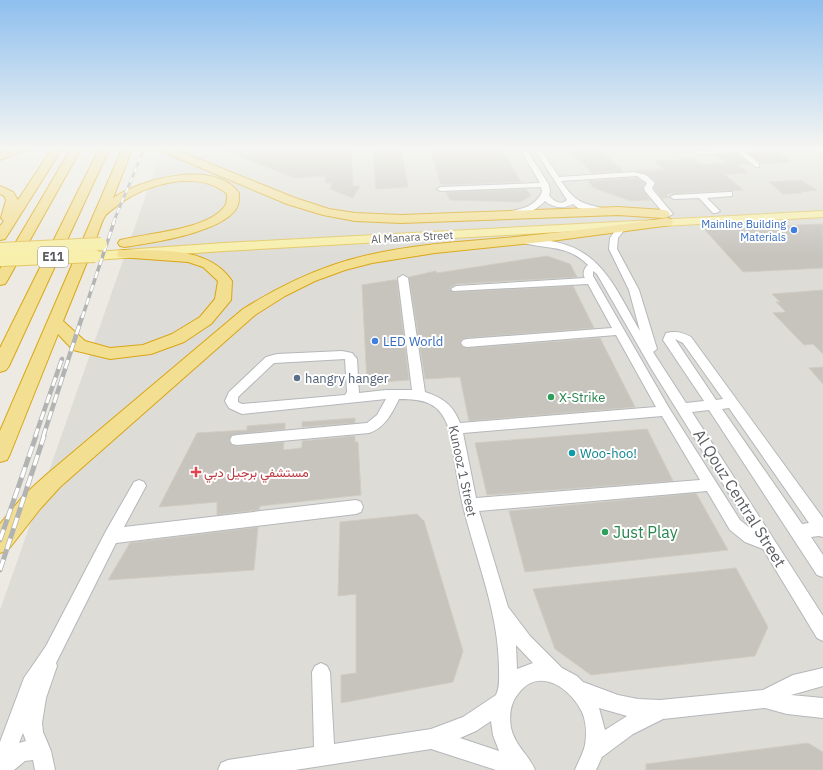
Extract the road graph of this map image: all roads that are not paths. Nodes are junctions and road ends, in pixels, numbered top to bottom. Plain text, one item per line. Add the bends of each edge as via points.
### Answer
1 (34, 183) edge
2 (56, 183) edge
3 (88, 183) edge
4 (113, 183) edge
5 (157, 183) edge
6 (218, 183) edge
7 (247, 183) edge
8 (559, 183) edge
9 (650, 183) edge
10 (545, 185) joint
11 (0, 189) edge
12 (441, 189) dead end
13 (729, 194) dead end
14 (545, 196) junction
15 (703, 198) junction
16 (571, 200) junction
17 (676, 200) dead end
18 (823, 205) edge
19 (618, 211) junction
20 (716, 211) junction
21 (100, 214) junction
22 (823, 214) edge
23 (502, 216) junction
24 (667, 217) junction
25 (621, 229) junction
26 (3, 231) edge
27 (513, 241) junction
28 (125, 248) junction
29 (0, 249) edge
30 (0, 260) edge
31 (594, 265) junction
32 (403, 278) dead end
33 (591, 280) junction
34 (0, 281) edge
35 (456, 289) dead end
36 (56, 323) junction
37 (620, 331) junction
38 (467, 343) dead end
39 (655, 365) junction
40 (0, 366) edge
41 (394, 395) junction
42 (419, 396) junction
43 (351, 398) junction
44 (732, 403) junction
45 (712, 405) junction
46 (682, 408) junction
47 (665, 411) junction
48 (455, 429) junction
49 (238, 440) dead end
50 (0, 454) edge
51 (710, 485) junction
52 (138, 486) dead end
53 (470, 505) junction
54 (356, 507) dead end
55 (823, 529) edge
56 (798, 532) junction
57 (111, 536) junction
58 (0, 542) edge
59 (768, 542) junction
60 (823, 569) edge
61 (500, 606) junction
62 (823, 632) edge
63 (52, 652) junction
64 (321, 672) dead end
65 (558, 674) junction
66 (823, 677) edge
67 (578, 689) junction
68 (505, 696) junction
69 (765, 699) junction
70 (823, 708) edge
71 (660, 710) junction
72 (431, 739) junction
73 (324, 755) junction
74 (43, 760) edge
75 (591, 762) edge
76 (0, 769) edge
77 (228, 770) edge
78 (524, 770) edge

1 - 26 highway
2 - 34 highway, E11
3 - 40 highway, E11
4 - 21 highway
5 - 21 highway via 130,192
6 - 28 highway via 233,193 233,201 219,217 181,234
7 - 23 highway via 315,208 370,218 401,220
8 - 16 street
9 - 24 street via 649,191
10 - 12 street
10 - 14 street
11 - 26 highway via 9,194 12,200
13 - 15 street
14 - 16 street via 558,205 568,204
14 - 23 street via 540,203 530,209
15 - 17 street
15 - 20 street
16 - 19 street via 590,209
18 - 20 main road, Al Manara Street
19 - 23 highway
19 - 24 highway
20 - 24 main road, Al Manara Street
21 - 36 highway
22 - 24 main road, Al Manara Street
24 - 25 highway
24 - 28 main road, Al Manara Street
25 - 27 highway
25 - 39 street, Al Qouz Central Street via 614,238 613,250 634,290
27 - 31 street, Al Qouz Central Street via 562,246
27 - 58 highway via 424,249 374,258 327,270 274,295 237,321 72,463 32,502
28 - 29 main road, Al Manara Street, bridge via 101,244
28 - 30 main road, Al Manara Street, bridge via 95,256
28 - 36 highway via 209,264 225,280 222,303 209,319 188,334 161,346 130,352 102,352 79,346 64,335
31 - 33 street via 588,273
31 - 39 street, Al Qouz Central Street
32 - 42 street
33 - 35 street
33 - 37 street
36 - 50 highway
37 - 38 street
37 - 47 street
39 - 46 street, Al Qouz Central Street
41 - 42 street, Kunooz 1 Street
41 - 43 street, Kunooz 1 Street
41 - 49 street via 382,418 369,428
42 - 48 street, Kunooz 1 Street via 436,400 442,405 451,416
43 - 43 street, Kunooz 1 Street via 242,409 234,407 231,402 233,395 270,360 342,355 351,359
44 - 45 street
44 - 45 street via 687,340 679,335 670,336 669,340
44 - 55 street
45 - 46 street
45 - 56 street
46 - 59 street, Al Qouz Central Street
47 - 48 street
47 - 51 street
48 - 53 street, Kunooz 1 Street
51 - 53 street
51 - 59 street via 742,532 759,541
52 - 57 street
53 - 61 street, Kunooz 1 Street
54 - 57 street
55 - 56 street
56 - 60 street
57 - 63 street
59 - 62 street, Al Qouz Central Street
61 - 65 street, Kunooz 1 Street via 524,642
61 - 68 street, Kunooz 1 Street via 508,646
63 - 74 street via 33,710 34,732
63 - 76 street via 37,673 26,697
64 - 73 street
65 - 67 street, Kunooz 1 Street
65 - 68 street via 529,672 517,679
66 - 69 street via 795,683
67 - 71 street via 610,703 638,709
67 - 75 street via 594,717 597,734
68 - 72 street via 470,724
68 - 78 street, Kunooz 1 Street via 501,716 504,738 515,760
69 - 70 street
69 - 71 street
71 - 75 street via 626,727
72 - 73 street
72 - 78 street
73 - 77 street
74 - 76 street via 30,750 16,754

